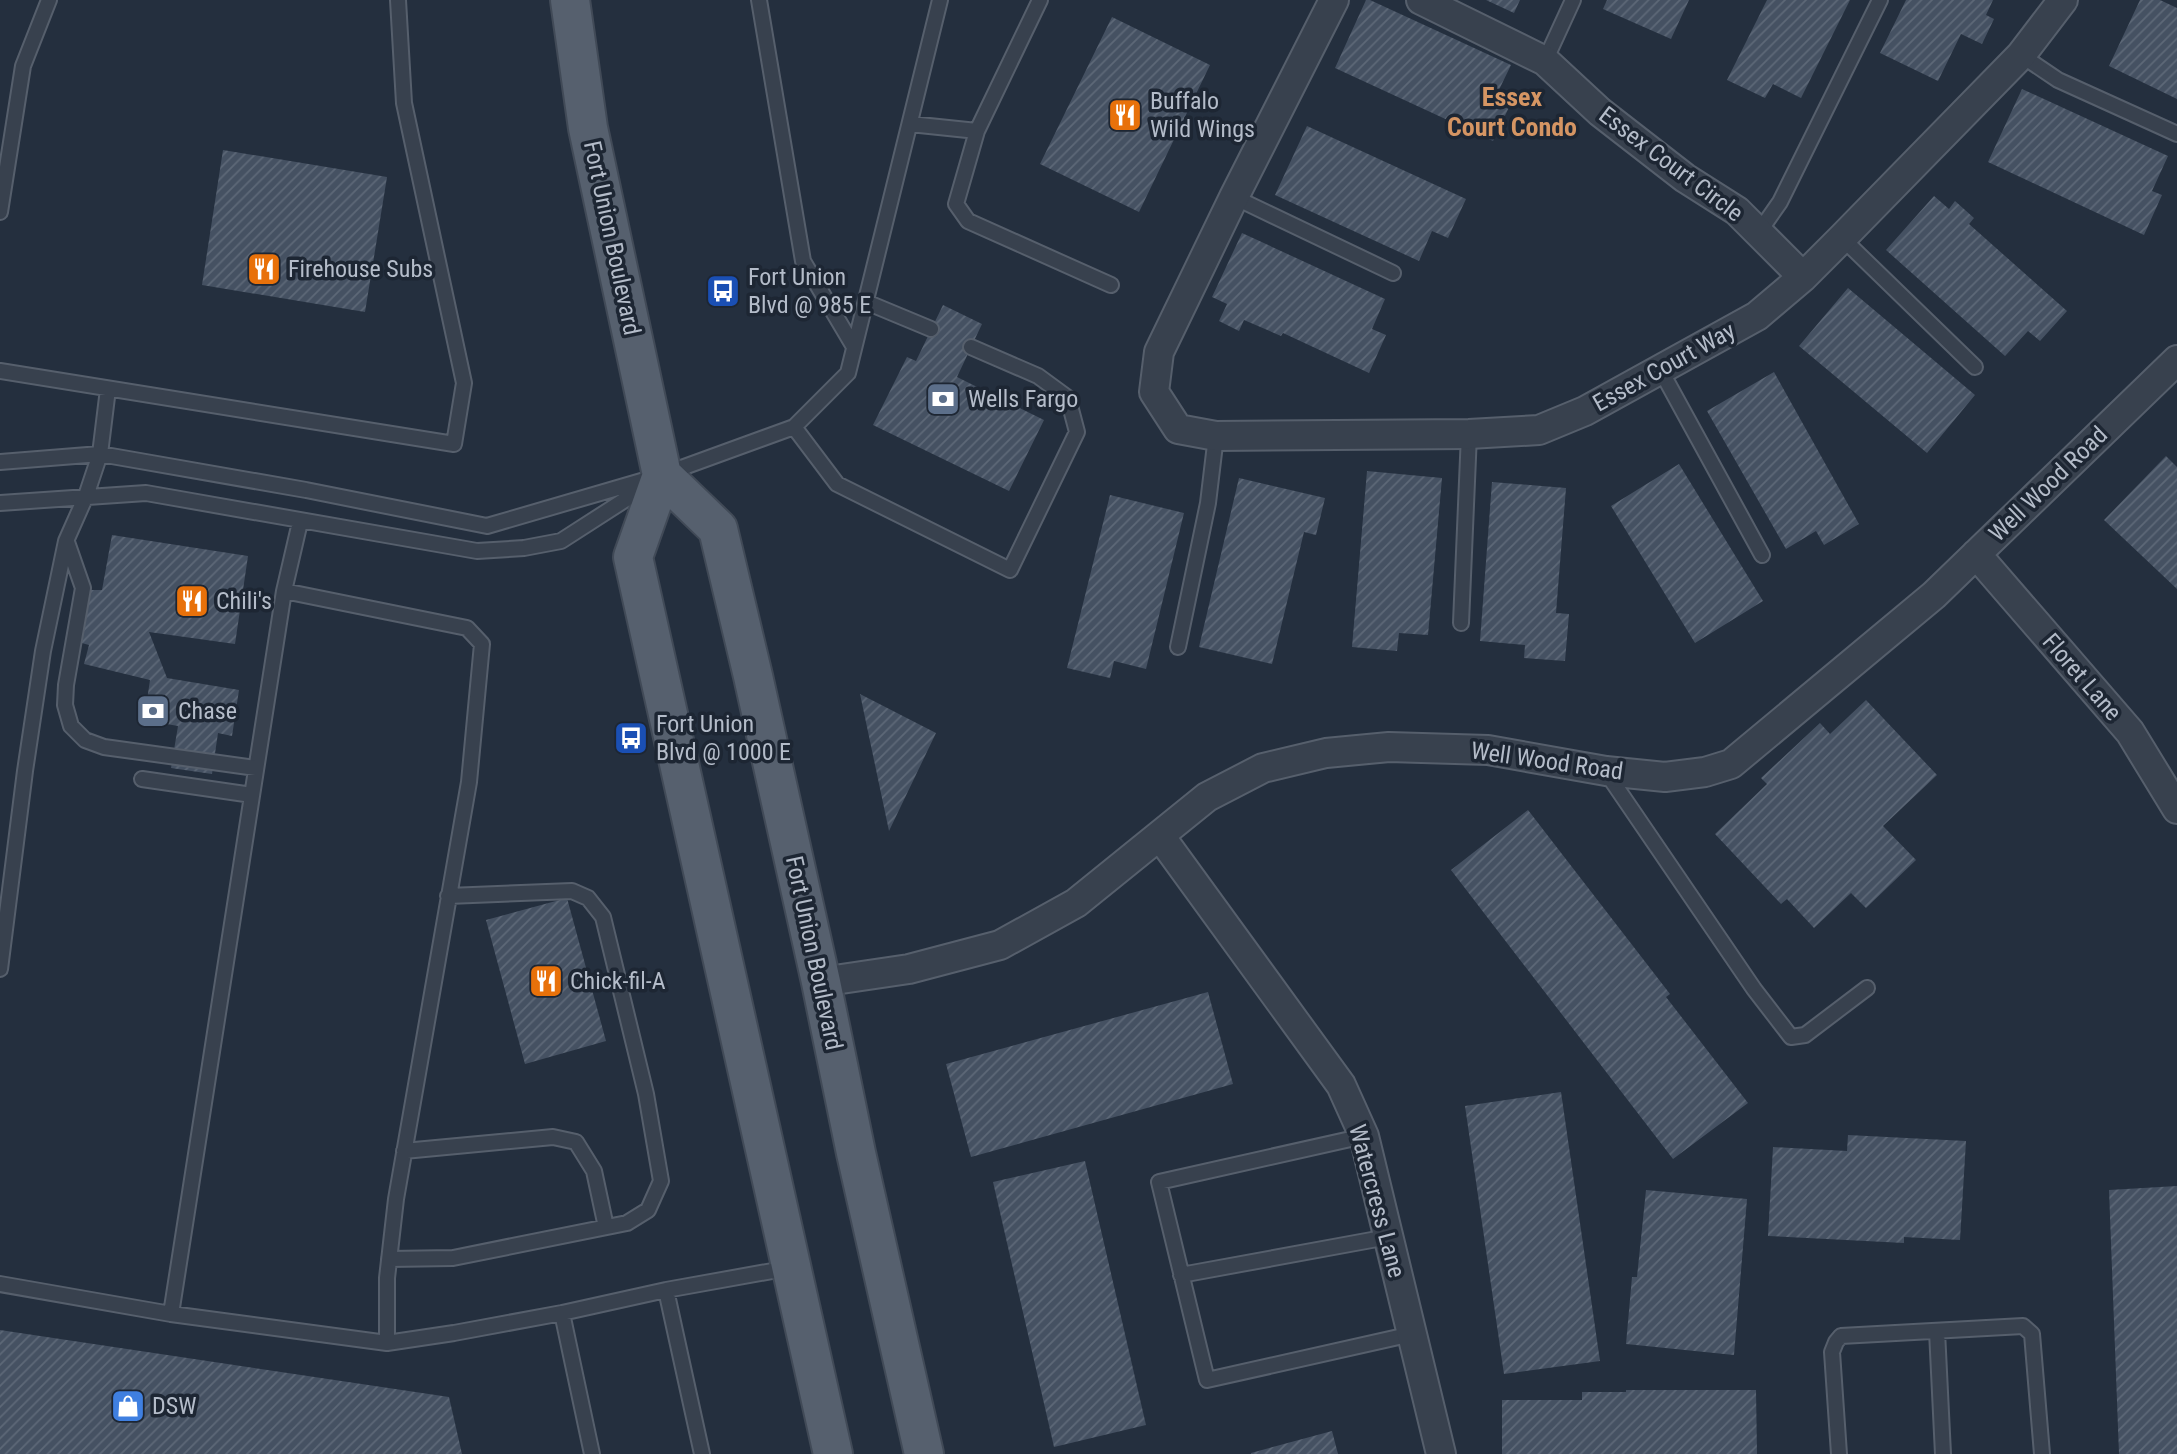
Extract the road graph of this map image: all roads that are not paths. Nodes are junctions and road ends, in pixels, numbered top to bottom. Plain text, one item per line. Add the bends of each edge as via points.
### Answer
1 (49, 0) edge
2 (398, 0) edge
3 (570, 0) edge
4 (759, 0) edge
5 (940, 0) edge
6 (1040, 0) edge
7 (1334, 0) edge
8 (1421, 0) edge
9 (1573, 0) edge
10 (1880, 0) edge
11 (2063, 0) edge
12 (2021, 55) junction
13 (1545, 61) junction
14 (910, 124) junction
15 (977, 131) junction
16 (2177, 134) edge
17 (1234, 197) junction
18 (0, 212) edge
19 (1759, 232) junction
20 (1842, 238) junction
21 (1393, 273) dead end
22 (1803, 277) junction
23 (1111, 285) dead end
24 (866, 302) junction
25 (931, 329) dead end
26 (854, 347) junction
27 (971, 347) dead end
28 (1975, 367) dead end
29 (2175, 367) edge
30 (1660, 369) junction
31 (0, 371) edge
32 (108, 389) junction
33 (794, 427) junction
34 (1469, 434) junction
35 (1216, 436) junction
36 (100, 454) junction
37 (0, 462) edge
38 (662, 475) junction
39 (86, 496) junction
40 (0, 503) edge
41 (300, 522) junction
42 (66, 541) junction
43 (1976, 554) junction
44 (1762, 555) dead end
45 (284, 591) junction
46 (1461, 624) dead end
47 (1178, 648) dead end
48 (257, 768) junction
49 (1605, 771) junction
50 (142, 779) dead end
51 (252, 795) junction
52 (2177, 809) edge
53 (1160, 836) junction
54 (448, 896) junction
55 (0, 969) edge
56 (821, 982) junction
57 (1867, 988) dead end
58 (1364, 1136) junction
59 (404, 1151) junction
60 (606, 1227) junction
61 (1388, 1237) junction
62 (389, 1259) junction
63 (790, 1267) junction
64 (1181, 1275) junction
65 (0, 1284) edge
66 (666, 1290) junction
67 (562, 1313) junction
68 (171, 1314) junction
69 (1937, 1331) junction
70 (1412, 1334) junction
71 (387, 1343) junction
72 (592, 1454) edge
73 (702, 1454) edge
74 (833, 1454) edge
75 (924, 1454) edge
76 (1441, 1454) edge
77 (1839, 1454) edge
78 (1943, 1454) edge
79 (2042, 1454) edge

1 - 18 lane via 23,66
2 - 32 lane via 404,103 464,383 454,444
3 - 38 main road, Fort Union Boulevard via 588,128
4 - 26 lane via 803,261
5 - 14 lane
6 - 15 lane
7 - 17 street
8 - 13 street, Essex Court Circle
9 - 13 lane
10 - 19 lane via 1780,202
11 - 12 street, Essex Court Way
12 - 16 lane via 2058,80
12 - 20 street, Essex Court Way
13 - 19 street, Essex Court Circle via 1600,112 1685,178 1737,211
14 - 15 lane
14 - 24 lane
15 - 23 lane via 957,204 968,221
17 - 21 lane
17 - 35 street, Essex Court Way via 1159,352 1154,392 1178,429
19 - 22 street, Essex Court Circle
20 - 22 street, Essex Court Way
20 - 28 lane
22 - 30 street, Essex Court Way via 1757,316
24 - 25 lane
24 - 26 lane
26 - 33 lane via 848,373
27 - 33 lane via 1038,376 1068,398 1077,432 1010,570 837,484
29 - 43 street, Well Wood Road
30 - 34 street, Essex Court Way via 1585,411 1538,430
30 - 44 lane
31 - 32 lane
32 - 36 lane
33 - 38 lane
34 - 35 street, Essex Court Way
34 - 46 lane
35 - 47 lane via 1208,503
36 - 37 lane
36 - 38 lane via 487,526
36 - 39 lane
38 - 41 lane via 561,541 524,548 477,551
38 - 56 main road, Fort Union Boulevard via 718,529
38 - 63 main road via 633,556
39 - 40 lane
39 - 41 lane via 146,494
39 - 42 lane
41 - 45 lane
42 - 48 lane via 83,588 65,685 71,726 85,740 104,747
42 - 55 lane via 43,651
43 - 49 street, Well Wood Road via 1934,595 1731,764 1665,777
43 - 52 street, Floret Lane via 2130,732
45 - 48 lane
45 - 54 lane via 467,628 482,644 468,782
48 - 51 lane
49 - 53 street, Well Wood Road via 1488,750 1389,747 1326,753 1263,768 1206,797
49 - 57 lane via 1791,1037 1805,1035
50 - 51 lane
51 - 68 lane
53 - 56 street, Well Wood Road via 1076,903 1000,945 909,969
53 - 58 street, Watercress Lane via 1341,1084
54 - 59 lane
54 - 60 lane via 572,891 588,898 603,917 646,1094 661,1181 648,1210 627,1223
56 - 75 main road, Fort Union Boulevard
58 - 61 street, Watercress Lane
58 - 64 lane via 1159,1182
59 - 60 lane via 553,1137 576,1142 594,1171
59 - 62 lane
60 - 62 lane via 453,1258
61 - 64 lane
61 - 70 street, Watercress Lane
62 - 71 lane
63 - 66 lane
63 - 74 main road
64 - 70 lane via 1207,1380
65 - 68 lane
66 - 67 lane
66 - 73 lane
67 - 71 lane
67 - 72 lane
68 - 71 lane
69 - 77 lane via 1841,1336 1836,1342 1832,1352
69 - 78 lane
69 - 79 lane via 2029,1329
70 - 76 street, Watercress Lane

